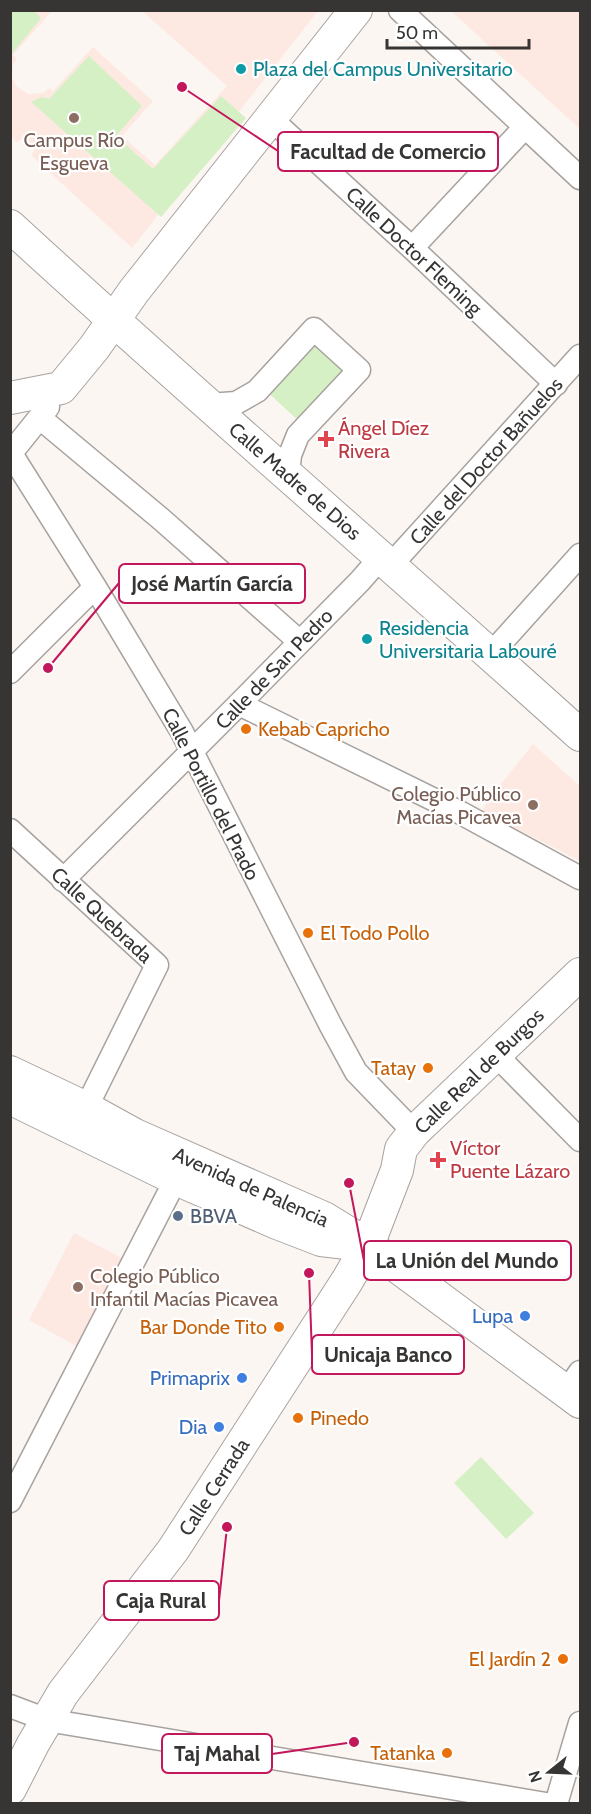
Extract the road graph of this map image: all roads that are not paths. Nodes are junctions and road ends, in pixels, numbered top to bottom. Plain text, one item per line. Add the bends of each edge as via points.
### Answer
1 (356, 10) edge
2 (400, 10) edge
3 (270, 118) junction
4 (525, 127) junction
5 (580, 178) edge
6 (10, 226) edge
7 (412, 248) junction
8 (113, 320) junction
9 (580, 356) edge
10 (556, 384) junction
11 (61, 388) junction
12 (12, 395) edge
13 (208, 405) junction
14 (40, 418) junction
15 (11, 452) edge
16 (288, 475) junction
17 (580, 555) edge
18 (386, 561) junction
19 (95, 586) junction
20 (300, 642) junction
21 (491, 654) junction
22 (10, 672) edge
23 (239, 704) junction
24 (580, 735) edge
25 (191, 753) junction
26 (10, 830) edge
27 (580, 878) edge
28 (63, 880) junction
29 (580, 975) edge
30 (495, 1054) junction
31 (10, 1071) edge
32 (10, 1098) edge
33 (86, 1108) junction
34 (414, 1132) junction
35 (580, 1140) edge
36 (176, 1179) junction
37 (368, 1245) junction
38 (576, 1389) edge
39 (10, 1501) edge
40 (10, 1706) edge
41 (47, 1720) junction
42 (580, 1724) edge
43 (10, 1789) edge
44 (546, 1803) edge
45 (556, 1803) edge

1 - 3 main road
2 - 4 street
3 - 7 street, Calle Doctor Fleming
3 - 8 main road
4 - 5 street
4 - 7 street
6 - 8 main road, Calle Madre de Dios
7 - 10 street, Calle Doctor Fleming
8 - 11 main road
8 - 13 main road, Calle Madre de Dios
9 - 10 street, Calle del Doctor Bañuelos
10 - 18 street, Calle del Doctor Bañuelos
11 - 12 main road
11 - 14 street
13 - 16 main road, Calle Madre de Dios
13 - 16 street via 236,403 256,391 314,329 359,370 298,435
14 - 15 street
14 - 20 street
15 - 19 street, Calle Portillo del Prado
16 - 18 main road, Calle Madre de Dios
17 - 21 street
18 - 20 street, Calle de San Pedro
18 - 21 main road, Calle Madre de Dios
19 - 22 street
19 - 25 street, Calle Portillo del Prado
20 - 23 street, Calle de San Pedro
21 - 24 main road, Calle Madre de Dios
23 - 25 street, Calle de San Pedro
23 - 27 street via 461,813
25 - 28 street, Calle de San Pedro
25 - 34 street, Calle Portillo del Prado via 356,1072
26 - 28 street, Calle Quebrada
28 - 33 street, Calle Quebrada via 157,965
29 - 30 main road, Calle Real de Burgos
30 - 34 main road, Calle Real de Burgos
30 - 35 street
31 - 33 main road, Avenida de Palencia
32 - 36 main road, Avenida de Palencia
33 - 37 main road, Avenida de Palencia via 135,1135 323,1217
34 - 37 main road, Calle Real de Burgos via 401,1149 397,1170
36 - 37 main road, Avenida de Palencia via 321,1240
36 - 39 street
37 - 38 main road
37 - 41 main road, Calle Cerrada via 173,1550 63,1693
40 - 41 street
41 - 43 main road, Calle Cerrada
41 - 44 street
42 - 45 street

